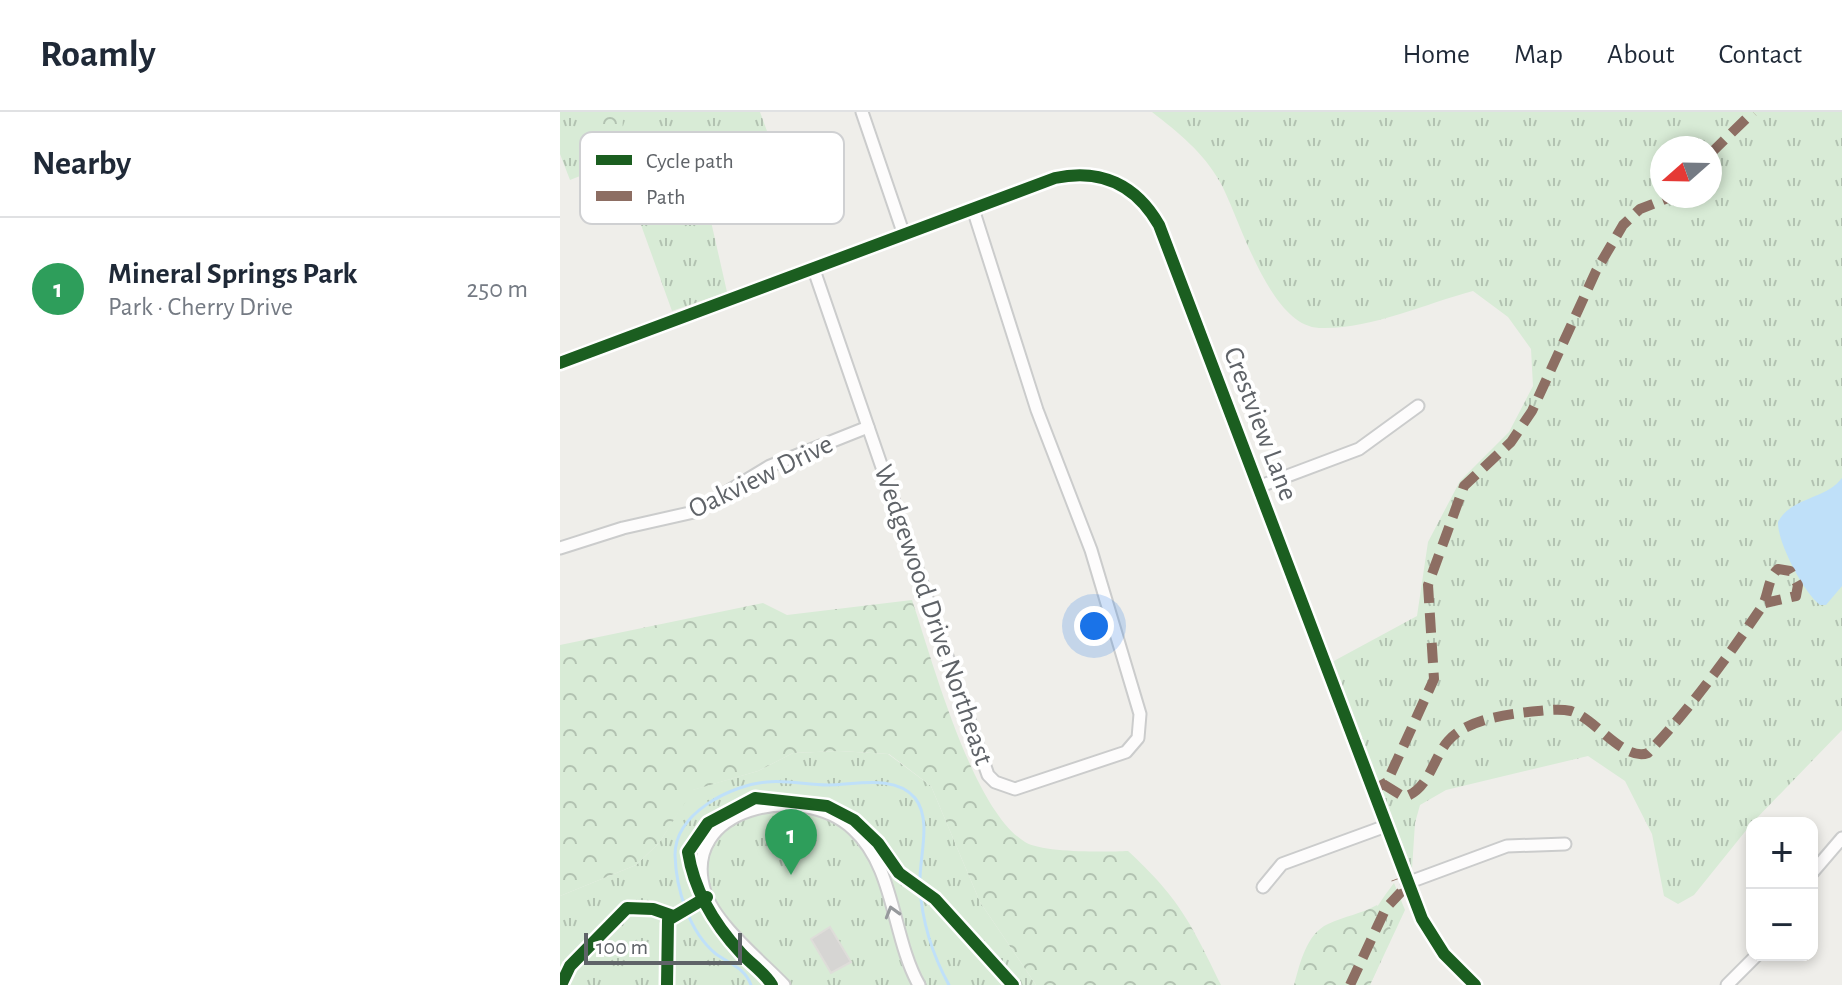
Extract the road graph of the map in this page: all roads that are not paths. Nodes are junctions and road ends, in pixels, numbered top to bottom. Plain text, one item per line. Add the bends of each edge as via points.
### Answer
1 (862, 112) edge
2 (973, 209) junction
3 (904, 235) junction
4 (814, 270) junction
5 (560, 363) edge
6 (1418, 406) dead end
7 (868, 427) junction
8 (1258, 487) junction
9 (560, 548) edge
10 (1386, 826) junction
11 (1842, 838) edge
12 (1565, 844) dead end
13 (1818, 866) edge
14 (1407, 883) junction
15 (1263, 887) dead end
16 (702, 900) junction
17 (1751, 961) edge
18 (667, 985) edge
19 (784, 985) edge
20 (919, 985) edge
21 (1475, 985) edge
22 (1727, 985) edge

1 - 3 street
2 - 3 street, Crestview Lane
2 - 7 street, Wedgewood Drive Northeast via 1047,439 1102,586 1141,721 1131,747 1024,787 1005,788 988,775
2 - 8 street, Crestview Lane via 1070,175 1114,181 1138,196 1159,225
3 - 4 street, Crestview Lane
4 - 5 street, Crestview Lane
4 - 7 street, Wedgewood Drive Northeast
6 - 8 street via 1359,449
7 - 9 street, Oakview Drive via 770,466 694,512
8 - 10 street, Crestview Lane
10 - 14 street, Crestview Lane
10 - 15 street via 1282,864
11 - 13 street
12 - 14 street via 1507,846
14 - 21 street, Crestview Lane via 1432,937
16 - 18 lane via 668,920
16 - 19 street
20 -> 16 street via 905,958 878,863 853,828 819,810 769,803 734,816 709,841
17 - 22 street

